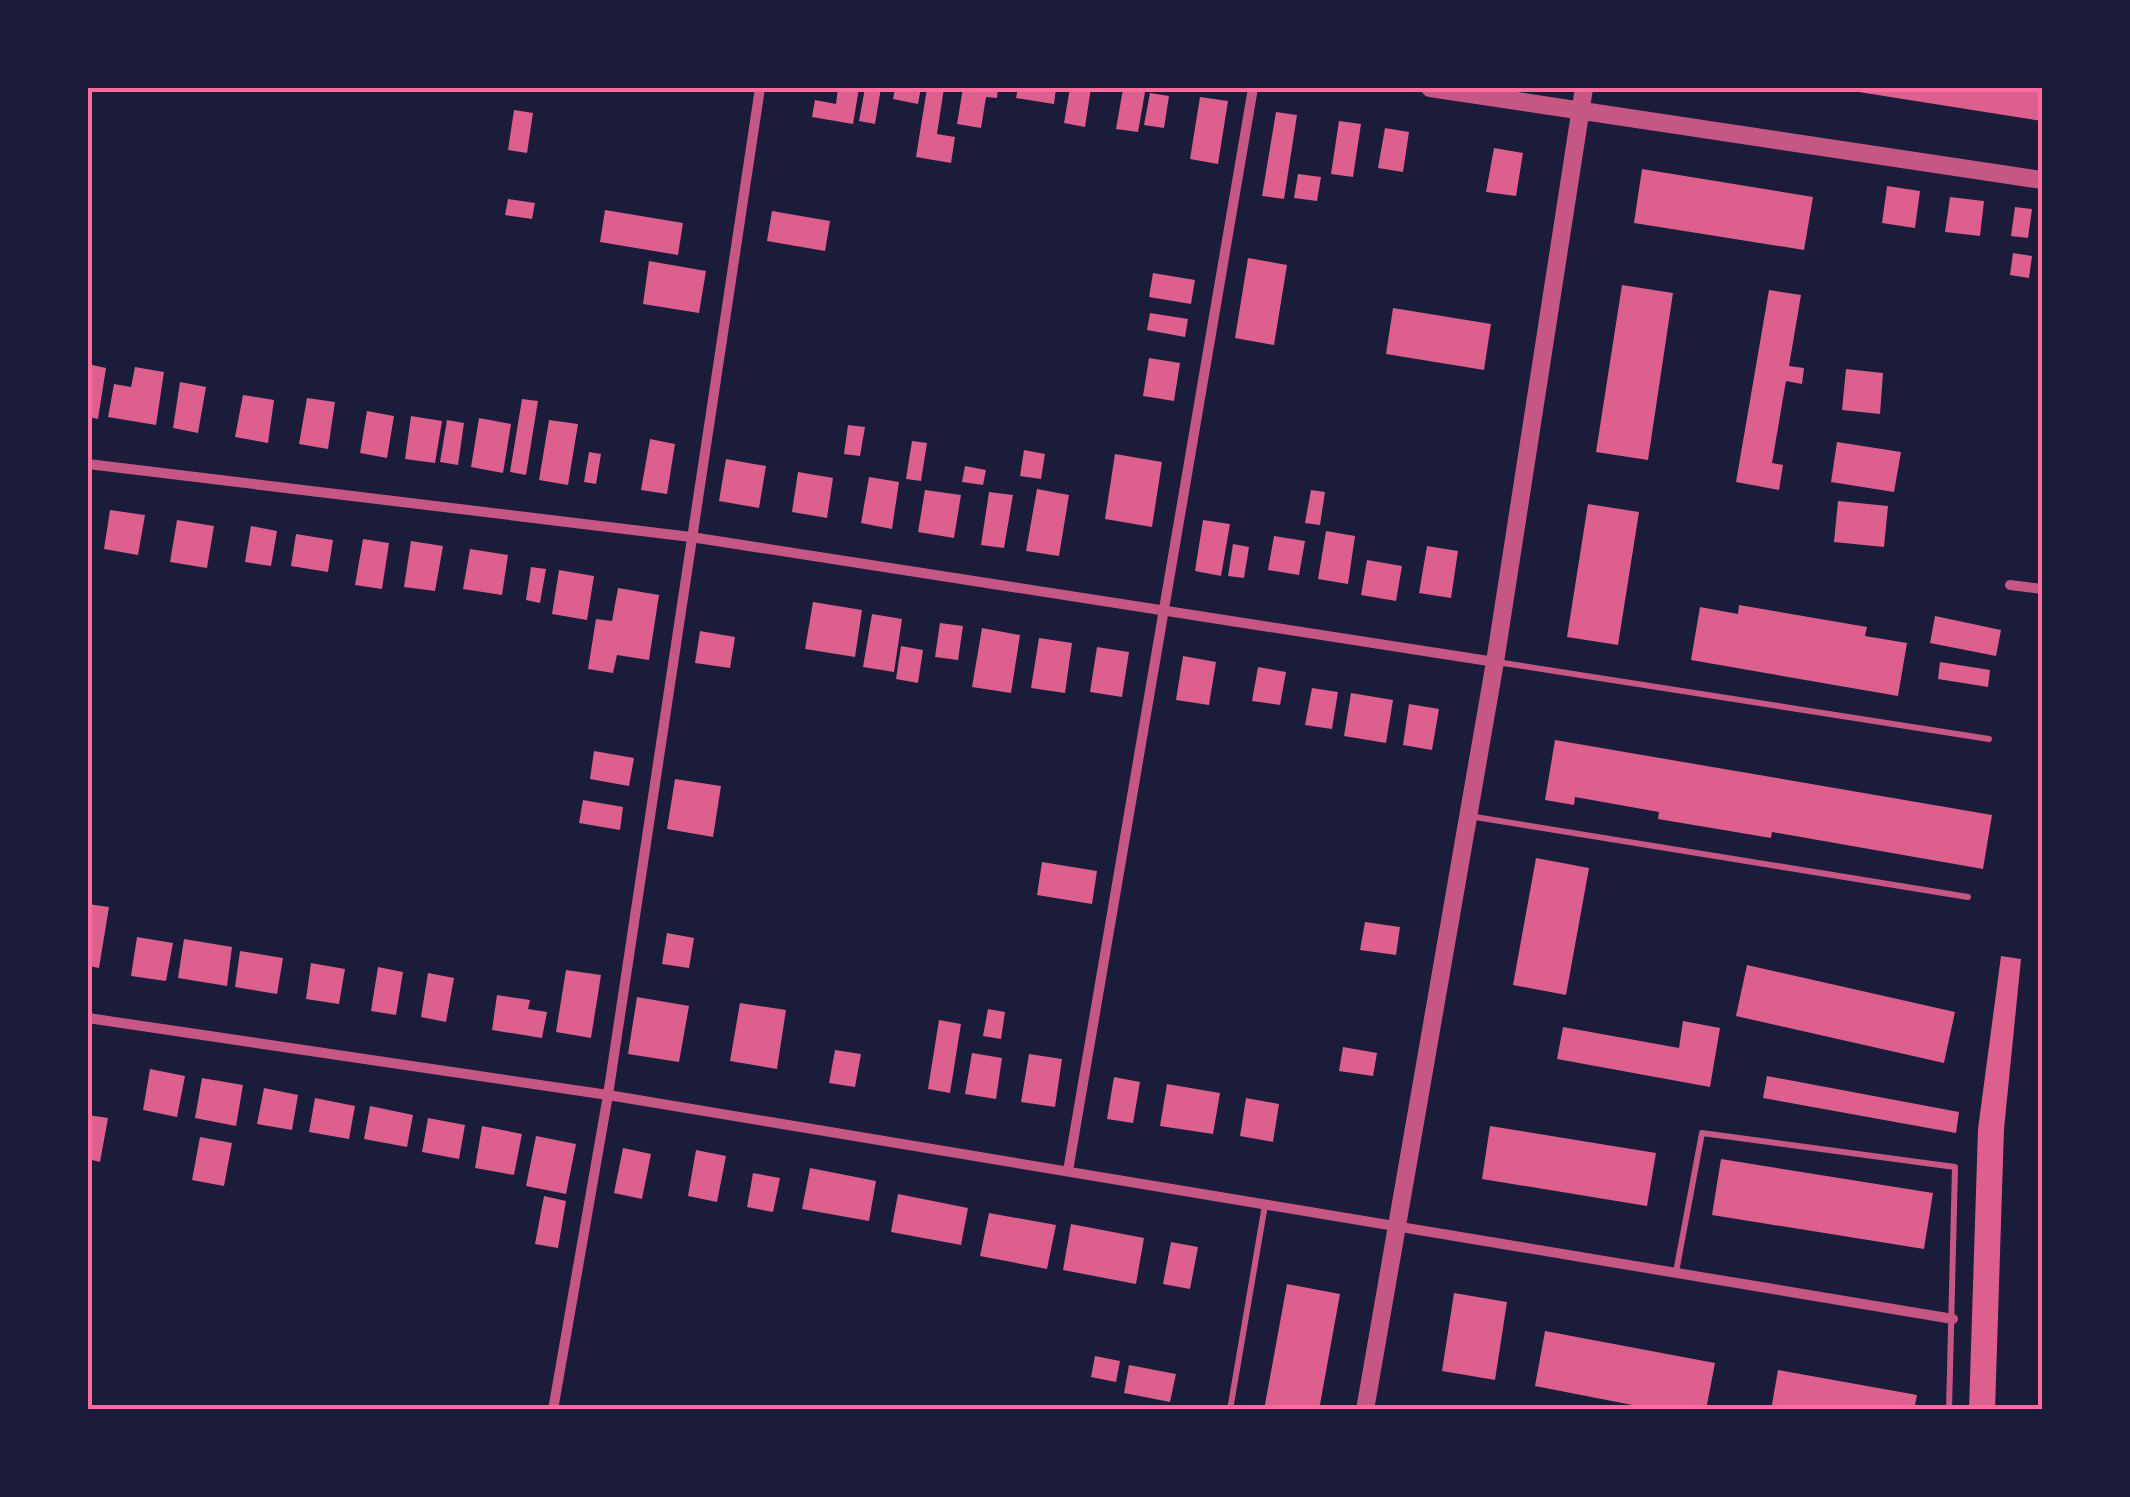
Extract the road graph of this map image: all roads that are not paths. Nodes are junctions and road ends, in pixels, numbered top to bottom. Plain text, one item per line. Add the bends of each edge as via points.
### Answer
1 (760, 88) edge
2 (1252, 88) edge
3 (1430, 88) edge
4 (1584, 88) edge
5 (1580, 110) junction
6 (2042, 180) edge
7 (88, 464) edge
8 (692, 537) junction
9 (2010, 584) dead end
10 (2042, 589) edge
11 (1163, 610) junction
12 (1495, 662) junction
13 (1990, 739) dead end
14 (1468, 816) junction
15 (1968, 898) dead end
16 (88, 1018) edge
17 (608, 1094) junction
18 (1068, 1171) junction
19 (1265, 1204) junction
20 (1395, 1225) junction
21 (1676, 1272) junction
22 (1953, 1319) junction
23 (553, 1410) edge
24 (1230, 1410) edge
25 (1365, 1410) edge
26 (1949, 1410) edge

1 - 8 street
2 - 11 street
3 - 5 street
4 - 5 street
5 - 6 street
5 - 12 street
7 - 8 street
8 - 11 street
8 - 17 street
9 - 10 street
11 - 12 street
11 - 18 street
12 - 13 lane
12 - 14 street
14 - 15 lane
14 - 20 street
16 - 17 street
17 - 18 street
17 - 23 street
18 - 19 street
19 - 20 street
19 - 24 lane
20 - 21 street
20 - 25 street
21 - 22 street
21 - 22 lane via 1702,1133 1956,1166
22 - 26 lane

